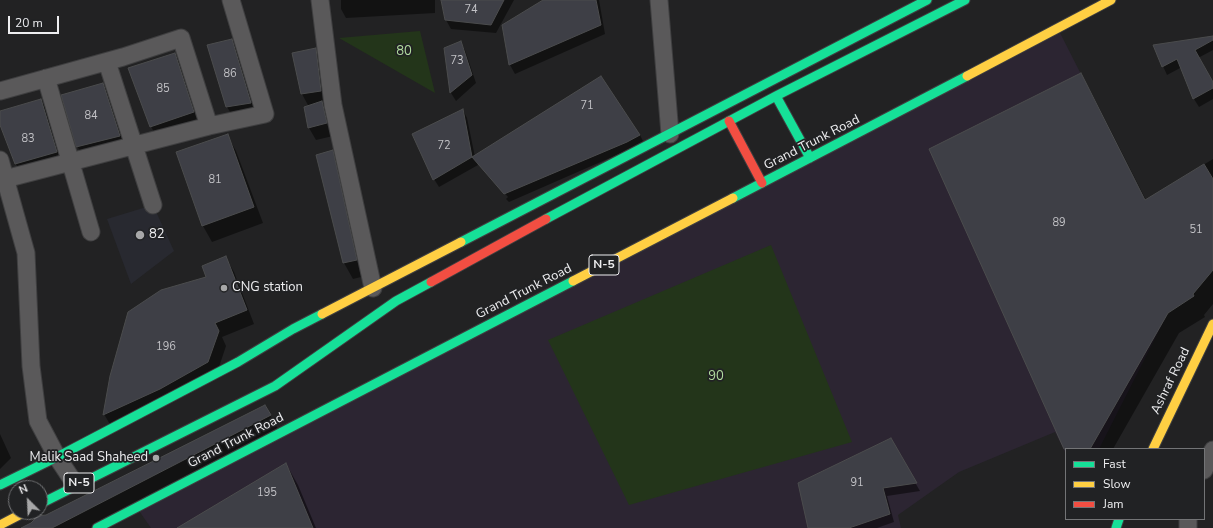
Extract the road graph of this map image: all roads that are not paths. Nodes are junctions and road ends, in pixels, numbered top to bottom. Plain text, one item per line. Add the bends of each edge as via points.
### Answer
1 (231, 0) edge
2 (320, 0) edge
3 (659, 0) edge
4 (927, 0) edge
5 (965, 0) edge
6 (1111, 0) edge
7 (107, 62) junction
8 (46, 78) junction
9 (0, 91) edge
10 (776, 96) junction
11 (729, 121) junction
12 (209, 126) junction
13 (670, 134) junction
14 (134, 146) junction
15 (810, 158) junction
16 (0, 160) edge
17 (70, 162) junction
18 (5, 179) junction
19 (760, 180) junction
20 (153, 204) dead end
21 (91, 232) dead end
22 (373, 288) junction
23 (1213, 324) edge
24 (1153, 448) edge
25 (1213, 450) edge
26 (56, 457) junction
27 (1205, 468) edge
28 (73, 482) dead end
29 (0, 485) edge
30 (48, 500) edge
31 (10, 520) edge
32 (0, 525) edge
33 (96, 528) edge

1 - 12 street via 265,114
2 - 22 street via 333,105
3 - 13 street
4 - 13 main road
5 - 10 main road, N-5
6 - 15 main road, Grand Trunk Road / N-5
7 - 8 street
7 - 12 street via 181,38
7 - 14 street
8 - 9 street
8 - 17 street
10 - 11 main road, N-5
10 - 15 main road
11 - 19 main road
11 - 30 main road, N-5 via 396,301 275,386
12 - 14 street
13 - 22 main road
14 - 17 street
14 - 20 street
15 - 19 main road, Grand Trunk Road / N-5
16 - 18 street
17 - 18 street
17 - 21 street
18 - 26 street via 26,253 31,366 38,421
19 - 33 main road, Grand Trunk Road / N-5
22 - 26 main road
23 - 24 main road, Ashraf Road
25 - 27 street
26 - 28 street
26 - 29 main road
31 - 32 main road

